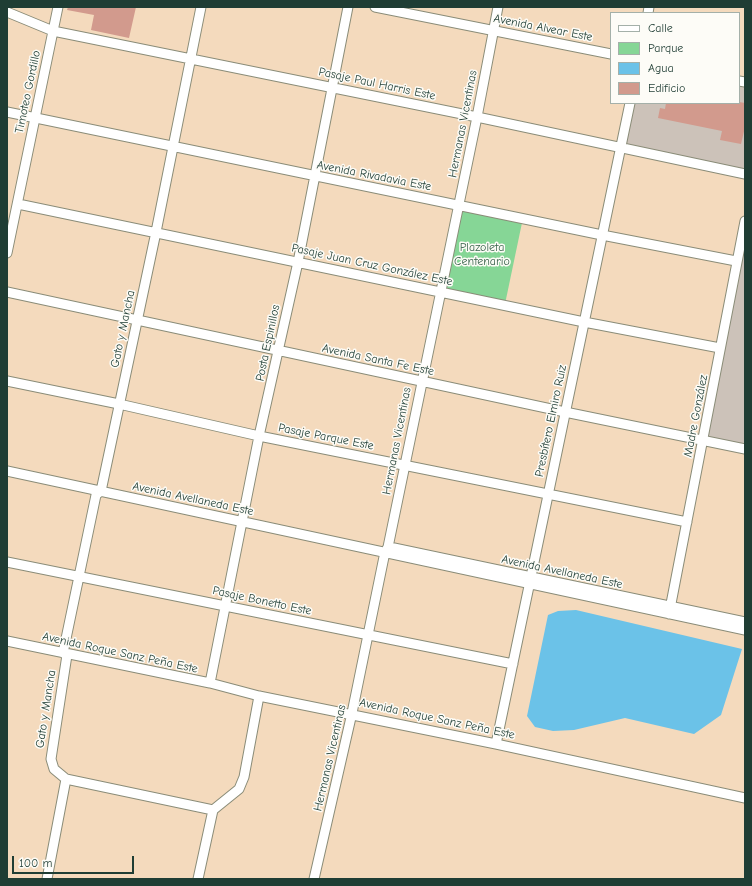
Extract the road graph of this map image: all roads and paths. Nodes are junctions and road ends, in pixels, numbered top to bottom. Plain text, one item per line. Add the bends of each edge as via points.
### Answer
1 (58, 7) edge
2 (201, 7) edge
3 (348, 7) edge
4 (376, 7) edge
5 (498, 7) edge
6 (7, 12) edge
7 (53, 31) junction
8 (493, 31) junction
9 (610, 54) edge
10 (190, 58) junction
11 (333, 87) junction
12 (630, 104) edge
13 (7, 112) edge
14 (477, 117) junction
15 (35, 119) junction
16 (172, 146) junction
17 (621, 148) junction
18 (745, 174) edge
19 (314, 176) junction
20 (18, 204) junction
21 (459, 205) junction
22 (745, 221) edge
23 (156, 232) junction
24 (602, 235) junction
25 (7, 253) edge
26 (736, 261) junction
27 (298, 262) junction
28 (7, 292) edge
29 (441, 292) junction
30 (137, 319) junction
31 (584, 322) junction
32 (720, 348) junction
33 (278, 351) junction
34 (7, 381) edge
35 (421, 381) junction
36 (119, 404) junction
37 (565, 412) junction
38 (259, 436) junction
39 (704, 440) junction
40 (745, 449) edge
41 (405, 465) junction
42 (7, 471) edge
43 (101, 491) junction
44 (548, 494) junction
45 (242, 522) junction
46 (687, 522) junction
47 (386, 550) junction
48 (7, 562) edge
49 (78, 576) junction
50 (530, 581) junction
51 (226, 605) junction
52 (670, 611) junction
53 (745, 622) edge
54 (745, 630) edge
55 (369, 635) junction
56 (7, 641) edge
57 (65, 654) junction
58 (513, 664) junction
59 (210, 683) junction
60 (259, 696) junction
61 (352, 713) junction
62 (496, 744) junction
63 (66, 779) junction
64 (745, 798) edge
65 (212, 810) junction
66 (47, 879) edge
67 (198, 879) edge
68 (314, 879) edge

1 - 7 street, Timoteo Gordillo
2 - 10 street, Gato y Mancha
3 - 11 street, Posta Espinillos
4 - 8 street, Avenida Alvear Este
5 - 8 street, Hermanas Vicentinas
6 - 7 street, Pasaje Paul Harris Este
7 - 10 street, Pasaje Paul Harris Este
7 - 15 street, Timoteo Gordillo
8 - 9 street, Avenida Alvear Este
8 - 14 street, Hermanas Vicentinas
10 - 11 street, Pasaje Paul Harris Este
10 - 16 street, Gato y Mancha
11 - 14 street, Pasaje Paul Harris Este
11 - 19 street, Posta Espinillos
12 - 17 street, Presbítero Elmiro Ruiz
13 - 15 street, Avenida Rivadavia Este
14 - 17 street, Pasaje Paul Harris Este
14 - 21 street, Hermanas Vicentinas
15 - 16 street, Avenida Rivadavia Este
15 - 20 street, Timoteo Gordillo
16 - 19 street, Avenida Rivadavia Este
16 - 23 street, Gato y Mancha
17 - 18 street, Pasaje Paul Harris Este
17 - 24 street, Presbítero Elmiro Ruiz
19 - 21 street, Avenida Rivadavia Este
19 - 27 street, Posta Espinillos
20 - 23 street, Pasaje Juan Cruz González Este
20 - 25 street, Timoteo Gordillo
21 - 24 street, Avenida Rivadavia Este
21 - 29 street, Hermanas Vicentinas
22 - 26 street, Madre González
23 - 27 street, Pasaje Juan Cruz González Este
23 - 30 street, Gato y Mancha
24 - 26 street, Avenida Rivadavia Este
24 - 31 street, Presbítero Elmiro Ruiz
26 - 32 street, Madre González
27 - 29 street, Pasaje Juan Cruz González Este
27 - 33 street, Posta Espinillos
28 - 30 street, Avenida Santa Fe Este
29 - 31 street, Pasaje Juan Cruz González Este
29 - 35 street, Hermanas Vicentinas
30 - 33 street, Avenida Santa Fe Este
30 - 36 street, Gato y Mancha
31 - 32 street, Pasaje Juan Cruz González Este
31 - 37 street, Presbítero Elmiro Ruiz
32 - 39 street, Madre González
33 - 35 street, Avenida Santa Fe Este
33 - 38 street, Posta Espinillos
34 - 36 street, Pasaje Parque Este
35 - 37 street, Avenida Santa Fe Este
35 - 41 street, Hermanas Vicentinas
36 - 38 street, Pasaje Parque Este
36 - 43 street, Gato y Mancha
37 - 39 street, Avenida Santa Fe Este
37 - 44 street, Presbítero Elmiro Ruiz
38 - 41 street, Pasaje Parque Este
38 - 45 street, Posta Espinillos
39 - 40 street, Avenida Santa Fe Este
39 - 46 street, Madre González
41 - 44 street, Pasaje Parque Este
41 - 47 street, Hermanas Vicentinas
42 - 43 street, Avenida Avellaneda Este
43 - 45 street, Avenida Avellaneda Este
43 - 49 street, Gato y Mancha via 96,495
44 - 46 street, Pasaje Parque Este
44 - 50 street, Presbítero Elmiro Ruiz
45 - 47 street, Avenida Avellaneda Este via 375,550
45 - 51 street, Posta Espinillos
46 - 52 street, Madre González
47 - 50 street, Avenida Avellaneda Este
47 - 55 street, Hermanas Vicentinas
48 - 49 street, Pasaje Bonetto Este
49 - 51 street, Pasaje Bonetto Este
49 - 57 street, Gato y Mancha
50 - 52 street, Avenida Avellaneda Este
50 - 58 street, Presbítero Elmiro Ruiz
51 - 55 street, Pasaje Bonetto Este
51 - 59 street, Posta Espinillos
52 - 53 street, Avenida Avellaneda Este
52 - 54 street, Avenida Avellaneda Este
55 - 58 street, Pasaje Bonetto Este
55 - 61 street, Hermanas Vicentinas
56 - 57 street, Avenida Roque Sanz Peña Este
57 - 59 street, Avenida Roque Sanz Peña Este
57 - 63 street, Gato y Mancha via 51,759 54,769
58 - 62 street, Presbítero Elmiro Ruiz
59 - 60 street, Avenida Roque Sanz Peña Este
60 - 61 street, Avenida Roque Sanz Peña Este
60 - 65 street via 244,777 239,789
61 - 62 street, Avenida Roque Sanz Peña Este
61 - 68 street, Hermanas Vicentinas
62 - 64 street, Avenida Roque Sanz Peña Este
63 - 65 street
63 - 66 street
65 - 67 street

